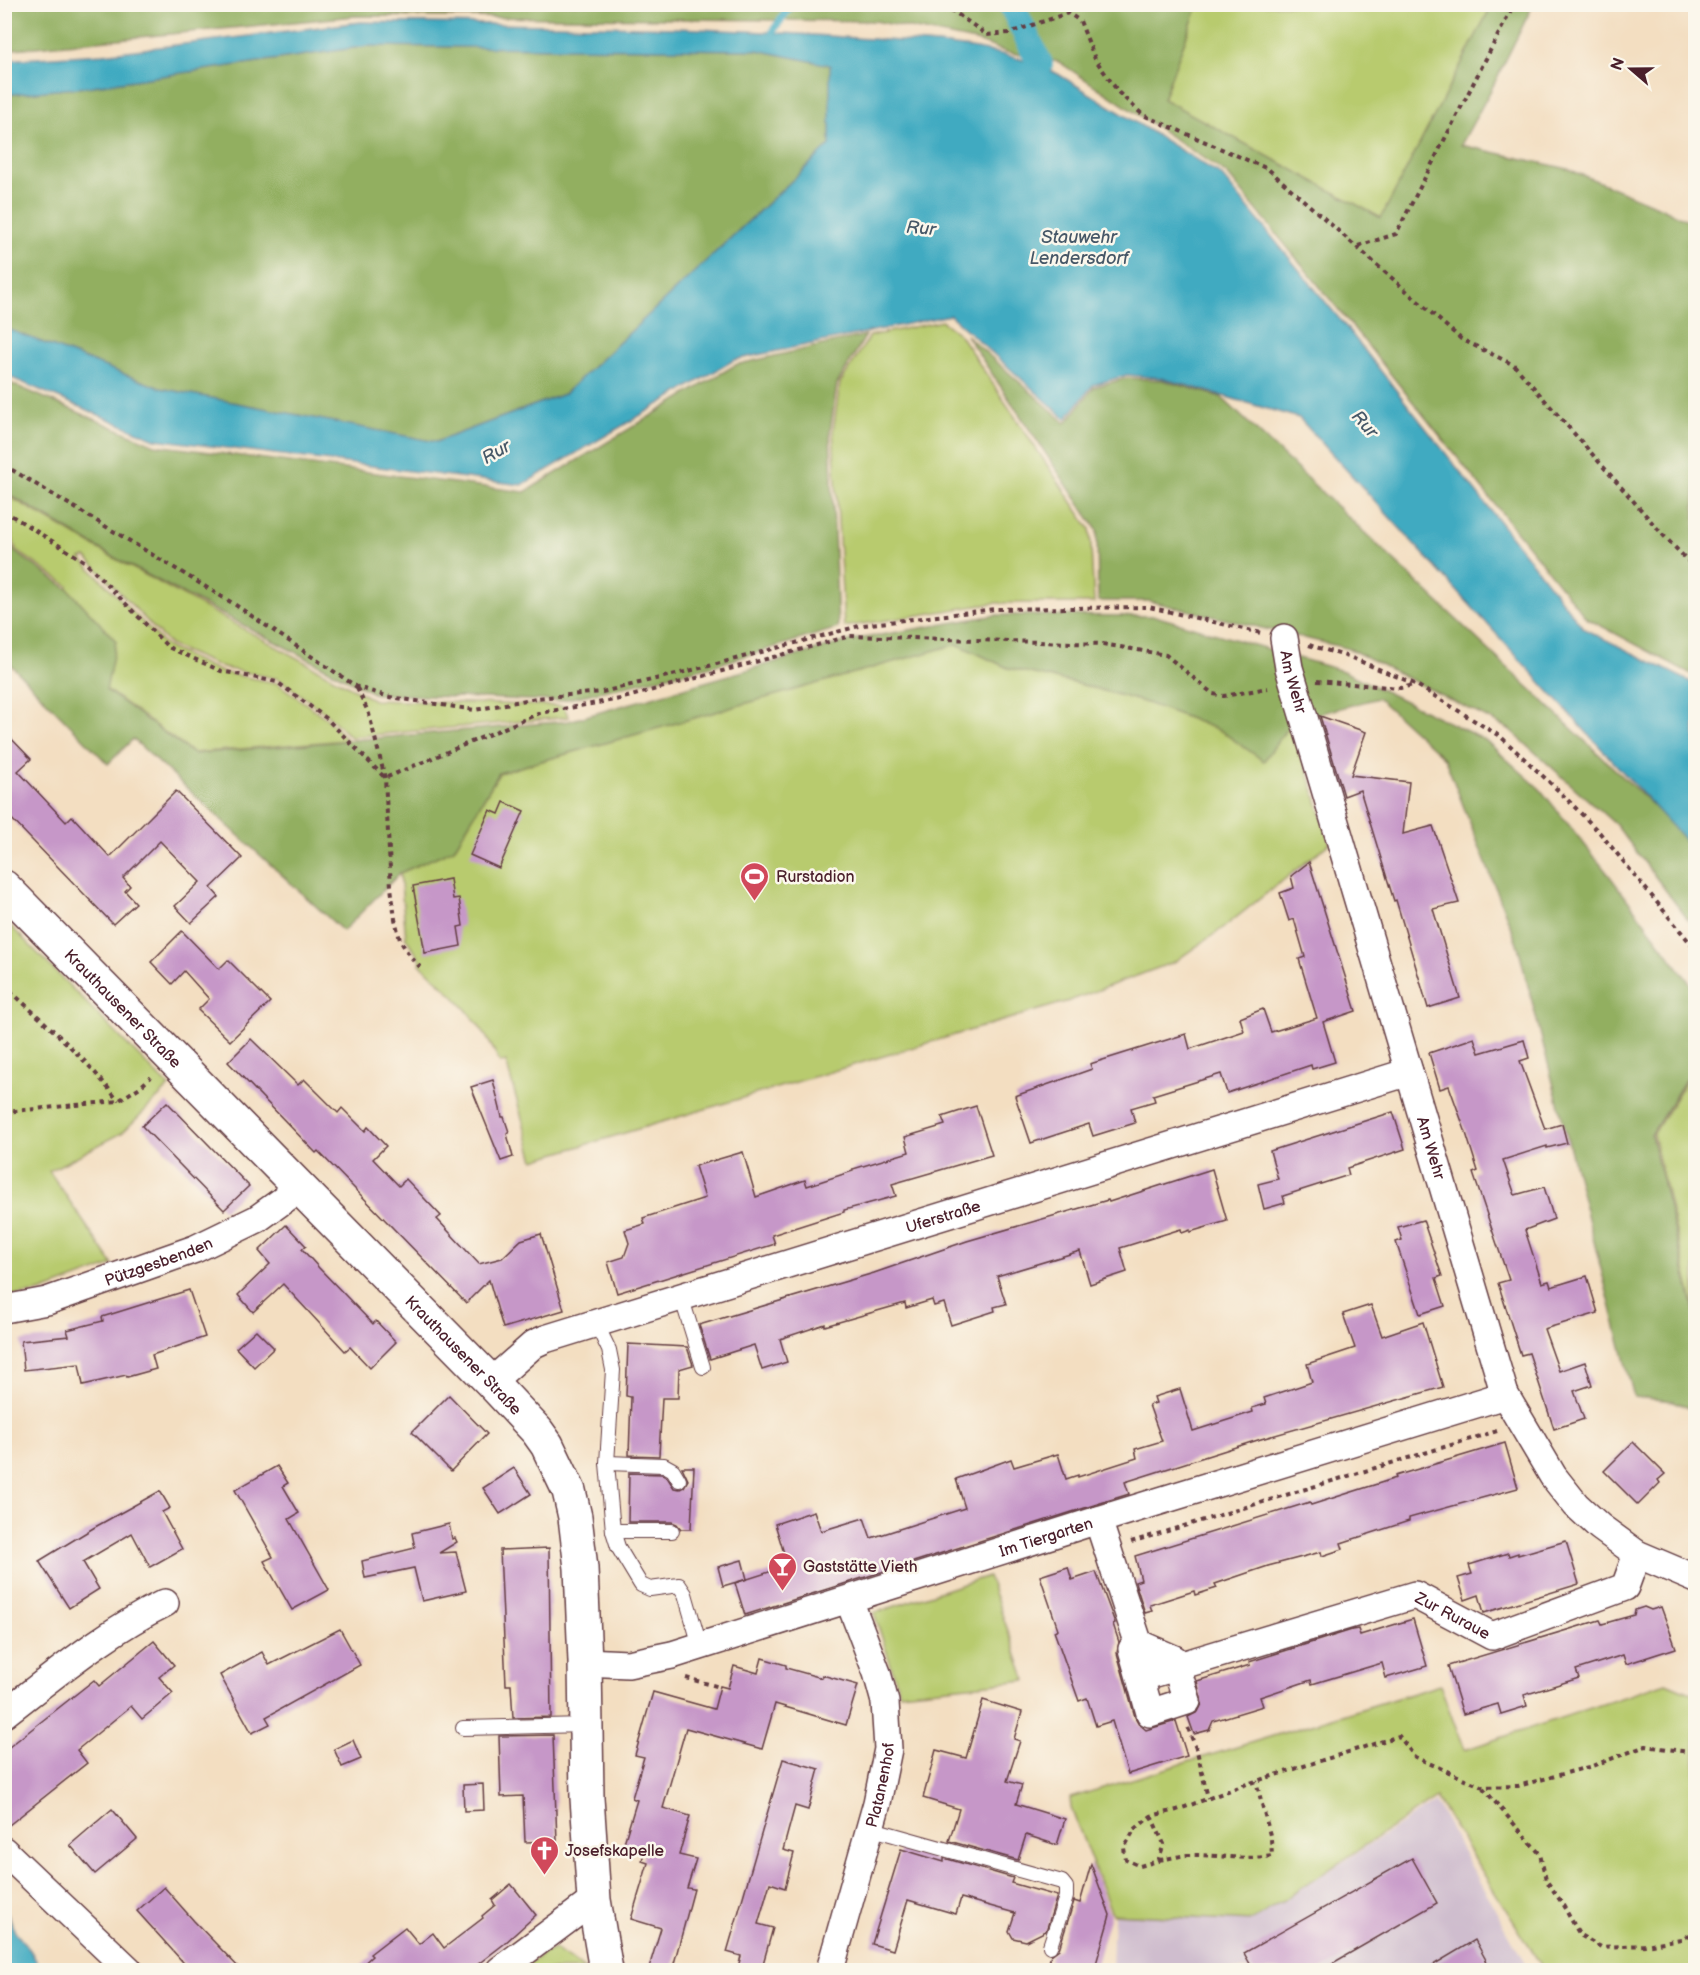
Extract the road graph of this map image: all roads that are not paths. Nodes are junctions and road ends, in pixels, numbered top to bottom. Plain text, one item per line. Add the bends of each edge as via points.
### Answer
1 (1284, 638) road end
2 (4, 887) edge
3 (1409, 1072) junction
4 (300, 1188) junction
5 (681, 1296) junction
6 (4, 1309) edge
7 (596, 1323) junction
8 (703, 1367) dead end
9 (491, 1382) junction
10 (1505, 1395) junction
11 (607, 1463) junction
12 (679, 1480) dead end
13 (1098, 1520) junction
14 (613, 1531) junction
15 (672, 1531) dead end
16 (1637, 1554) junction
17 (1695, 1579) edge
18 (849, 1600) junction
19 (165, 1603) dead end
20 (700, 1646) junction
21 (1140, 1647) junction
22 (585, 1662) junction
23 (1177, 1667) junction
24 (4, 1714) edge
25 (586, 1725) junction
26 (463, 1728) dead end
27 (870, 1827) junction
28 (4, 1851) edge
29 (594, 1900) junction
30 (1050, 1946) dead end
31 (129, 1971) edge
32 (500, 1971) edge
33 (606, 1971) edge
34 (830, 1971) edge

1 - 3 street, Am Wehr via 1294,684
2 - 4 street, Krauthausener Straße
3 - 5 street, Uferstraße
3 - 10 street, Am Wehr
4 - 6 street, Pützgesbenden via 257,1219 195,1249 46,1301
4 - 9 street, Krauthausener Straße
5 - 7 street, Uferstraße
5 - 8 lane
7 - 9 street, Uferstraße via 534,1344
7 - 11 lane via 609,1350 613,1370
9 - 22 street, Krauthausener Straße via 537,1431 569,1491 580,1568
10 - 13 street, Im Tiergarten
10 - 16 street, Am Wehr via 1553,1476 1576,1505
11 - 12 lane via 664,1465
11 - 14 lane
13 - 18 street, Im Tiergarten
13 - 21 street, Zur Ruraue
14 - 15 lane
14 - 20 lane via 641,1585 650,1589 679,1585
16 - 17 street, Am Wehr
16 - 23 street, Zur Ruraue via 1625,1587 1492,1636 1415,1596
18 - 20 street, Im Tiergarten
18 - 27 street, Platanenhof via 885,1702 888,1749
19 - 24 street via 79,1656
20 - 22 street, Im Tiergarten via 628,1664
21 - 23 street, Zur Ruraue via 1149,1675
21 - 23 street, Zur Ruraue via 1132,1649 1150,1713 1187,1701
22 - 25 street, Krauthausener Straße
25 - 26 lane
25 - 29 street, Krauthausener Straße
27 - 30 lane via 1062,1882 1066,1897
27 - 34 street, Platanenhof
28 - 31 street
29 - 32 street
29 - 33 street, Krauthausener Straße

